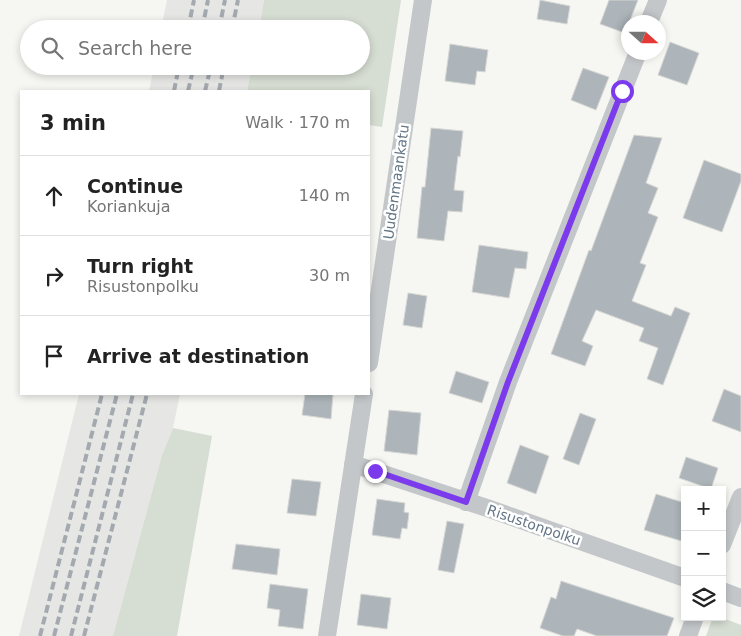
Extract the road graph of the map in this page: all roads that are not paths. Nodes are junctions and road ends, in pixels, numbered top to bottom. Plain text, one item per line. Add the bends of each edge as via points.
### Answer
1 (423, 0) edge
2 (658, 0) edge
3 (652, 15) edge
4 (635, 60) edge
5 (370, 356) edge
6 (364, 395) edge
7 (353, 464) junction
8 (741, 497) edge
9 (466, 502) junction
10 (726, 535) edge
11 (681, 577) edge
12 (726, 592) edge
13 (741, 598) edge
14 (694, 621) edge
15 (327, 636) edge
16 (688, 636) edge

1 - 5 street, Uudenmaankatu
2 - 3 street
4 - 9 street via 508,382
6 - 7 street
7 - 9 street, Risustonpolku
7 - 15 street
8 - 10 street
9 - 11 street, Risustonpolku
12 - 13 street
14 - 16 street

